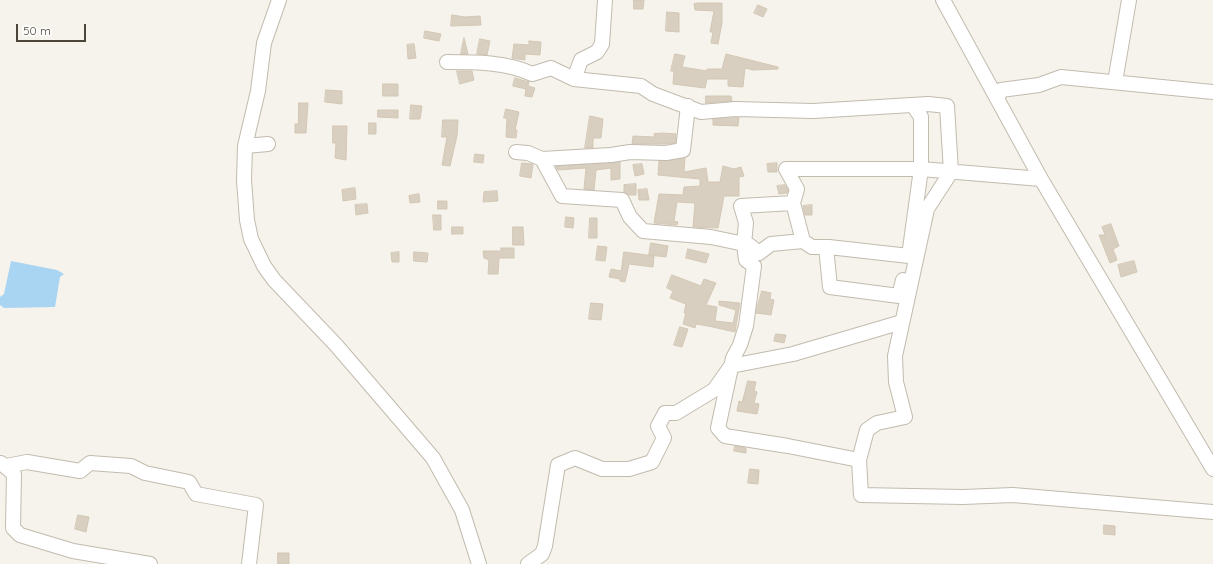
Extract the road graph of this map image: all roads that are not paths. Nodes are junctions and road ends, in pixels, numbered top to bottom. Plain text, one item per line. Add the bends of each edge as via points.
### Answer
1 (279, 0) edge
2 (605, 0) edge
3 (943, 0) edge
4 (1129, 0) edge
5 (448, 62) dead end
6 (574, 79) junction
7 (1115, 82) junction
8 (1213, 92) edge
9 (997, 99) junction
10 (913, 105) junction
11 (688, 106) junction
12 (268, 144) dead end
13 (245, 146) junction
14 (516, 152) dead end
15 (542, 159) junction
16 (921, 169) junction
17 (951, 172) junction
18 (1041, 179) junction
19 (793, 203) junction
20 (803, 241) junction
21 (744, 244) junction
22 (826, 247) junction
23 (909, 256) junction
24 (902, 322) junction
25 (731, 366) junction
26 (859, 460) junction
27 (3, 465) edge
28 (1213, 469) edge
29 (1213, 512) edge
30 (150, 564) edge
31 (249, 564) edge
32 (479, 564) edge
33 (528, 564) edge

1 - 13 street via 264,43 258,91
2 - 6 street via 602,44 597,52 581,60
3 - 9 street
4 - 7 street
5 - 6 street via 480,62 523,69 532,74 551,68
6 - 11 street via 641,86 652,94
7 - 8 street
7 - 9 street via 1061,77 1039,84 1002,90
9 - 18 street
10 - 11 street via 701,112
10 - 16 street via 921,117
10 - 17 street via 947,106
11 - 15 street via 683,150
12 - 13 street
13 - 32 street via 247,220 251,239 264,266 433,458 462,510
14 - 15 street
15 - 21 street via 562,196 622,200 630,217 642,231 711,237
16 - 17 street
16 - 19 street via 786,169 797,189
16 - 23 street
17 - 18 street
17 - 24 street via 927,209
18 - 28 street
19 - 20 street
19 - 21 street via 741,206 746,223
20 - 21 street via 771,244 759,252
20 - 22 street via 812,247
21 - 25 street via 746,260 754,266 746,326
22 - 23 street
22 - 23 street via 830,287 899,296
24 - 25 street via 793,354
24 - 26 street via 895,356 896,382 905,417 877,423 867,430
25 - 26 street via 718,428 725,436
25 - 33 street via 714,390 676,413 665,413 658,426 664,438 652,462 629,469 602,469 575,458 558,465 545,546 542,554
26 - 29 street via 861,495 1013,495
27 - 30 street via 14,474 13,528 20,535 73,551
27 - 31 street via 27,462 80,471 90,463 131,466 145,473 189,482 196,494 256,506

